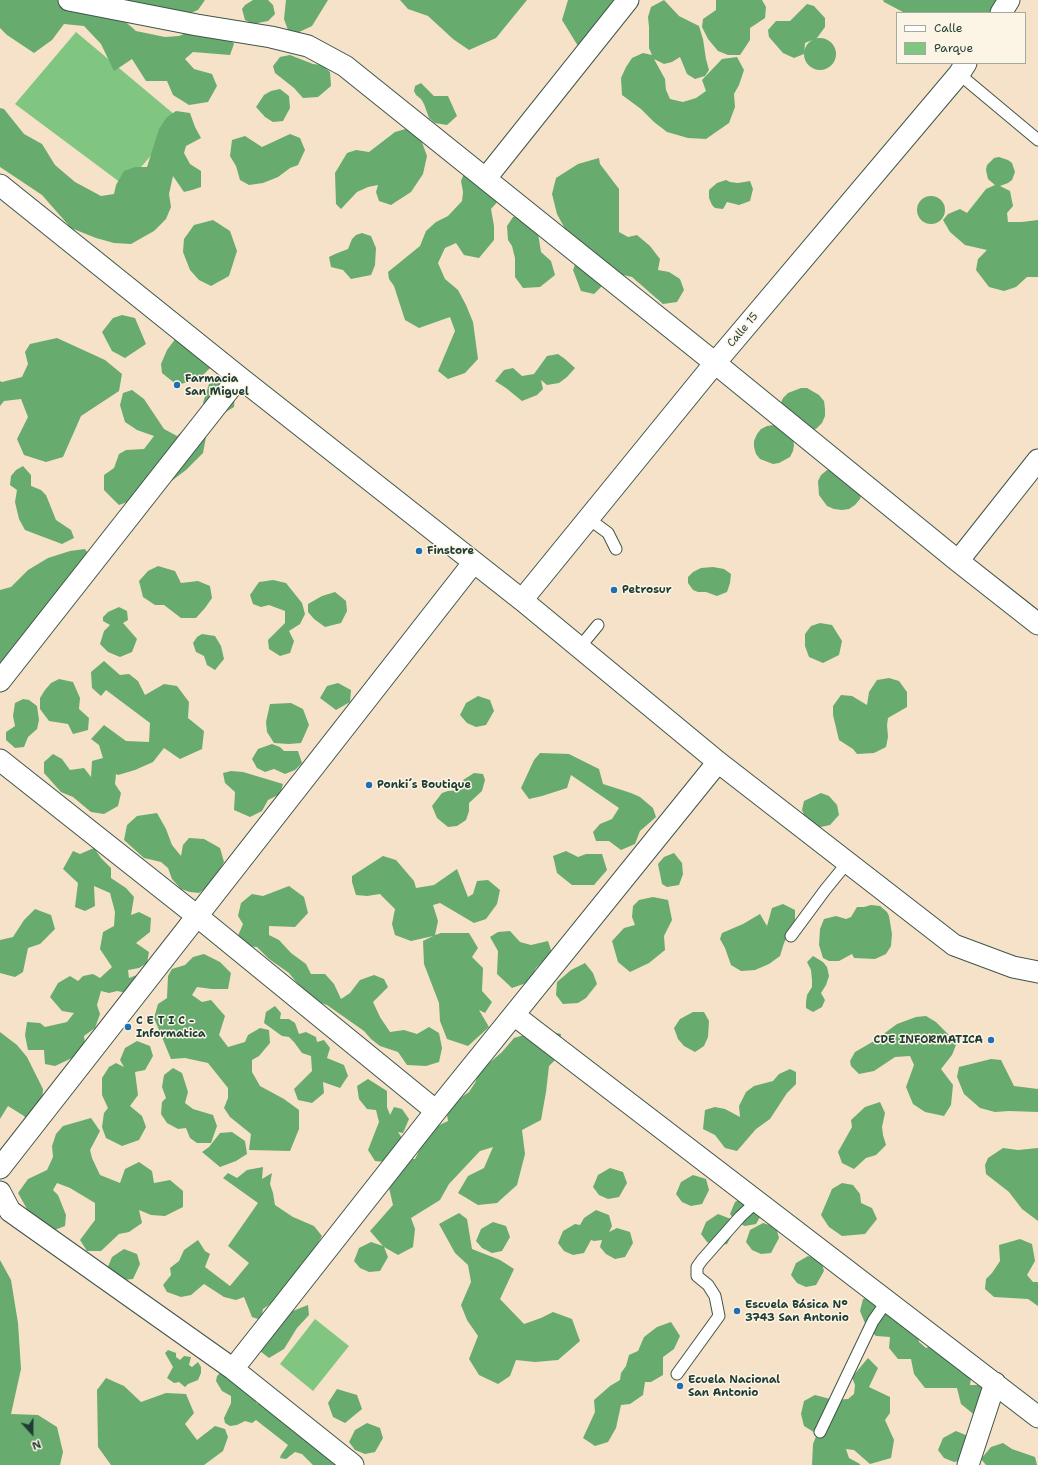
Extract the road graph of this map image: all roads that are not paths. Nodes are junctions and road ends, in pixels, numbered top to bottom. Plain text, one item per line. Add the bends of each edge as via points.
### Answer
1 (69, 0) edge
2 (628, 0) edge
3 (1010, 0) edge
4 (1002, 12) edge
5 (963, 68) edge
6 (1038, 140) edge
7 (486, 178) junction
8 (3, 193) edge
9 (715, 363) junction
10 (238, 377) junction
11 (1038, 460) edge
12 (588, 519) junction
13 (616, 549) dead end
14 (958, 561) junction
15 (474, 562) junction
16 (522, 600) junction
17 (1038, 624) edge
18 (598, 625) dead end
19 (579, 648) junction
20 (0, 681) edge
21 (0, 760) edge
22 (718, 762) junction
23 (847, 863) junction
24 (197, 916) junction
25 (791, 936) dead end
26 (1038, 972) edge
27 (514, 1015) junction
28 (436, 1111) junction
29 (0, 1168) edge
30 (0, 1192) edge
31 (757, 1201) junction
32 (887, 1301) junction
33 (233, 1369) junction
34 (677, 1374) dead end
35 (995, 1383) junction
36 (1038, 1417) edge
37 (820, 1432) dead end
38 (353, 1465) edge
39 (968, 1465) edge

1 - 7 street via 308,46 345,66
2 - 7 street
3 - 4 street
5 - 6 lane
5 - 9 street, Calle 15
7 - 9 street
8 - 10 street
9 - 12 street, Calle 15
9 - 14 street
10 - 15 street
10 - 20 street
11 - 14 street
12 - 13 lane via 608,534
12 - 16 street, Calle 15
14 - 17 street
15 - 16 street
15 - 24 street
16 - 19 street
18 - 19 lane
19 - 22 street
21 - 24 street
22 - 23 street
22 - 27 street
23 - 25 lane
23 - 26 street via 954,945 1013,967
24 - 28 street
24 - 29 street
27 - 28 street
27 - 31 street
28 - 33 street
30 - 33 street via 10,1211
31 - 32 street
31 - 34 lane via 697,1268 697,1276 708,1285 715,1296 719,1316
32 - 35 street
32 - 37 lane via 873,1321
33 - 38 street
35 - 36 street
35 - 39 street

